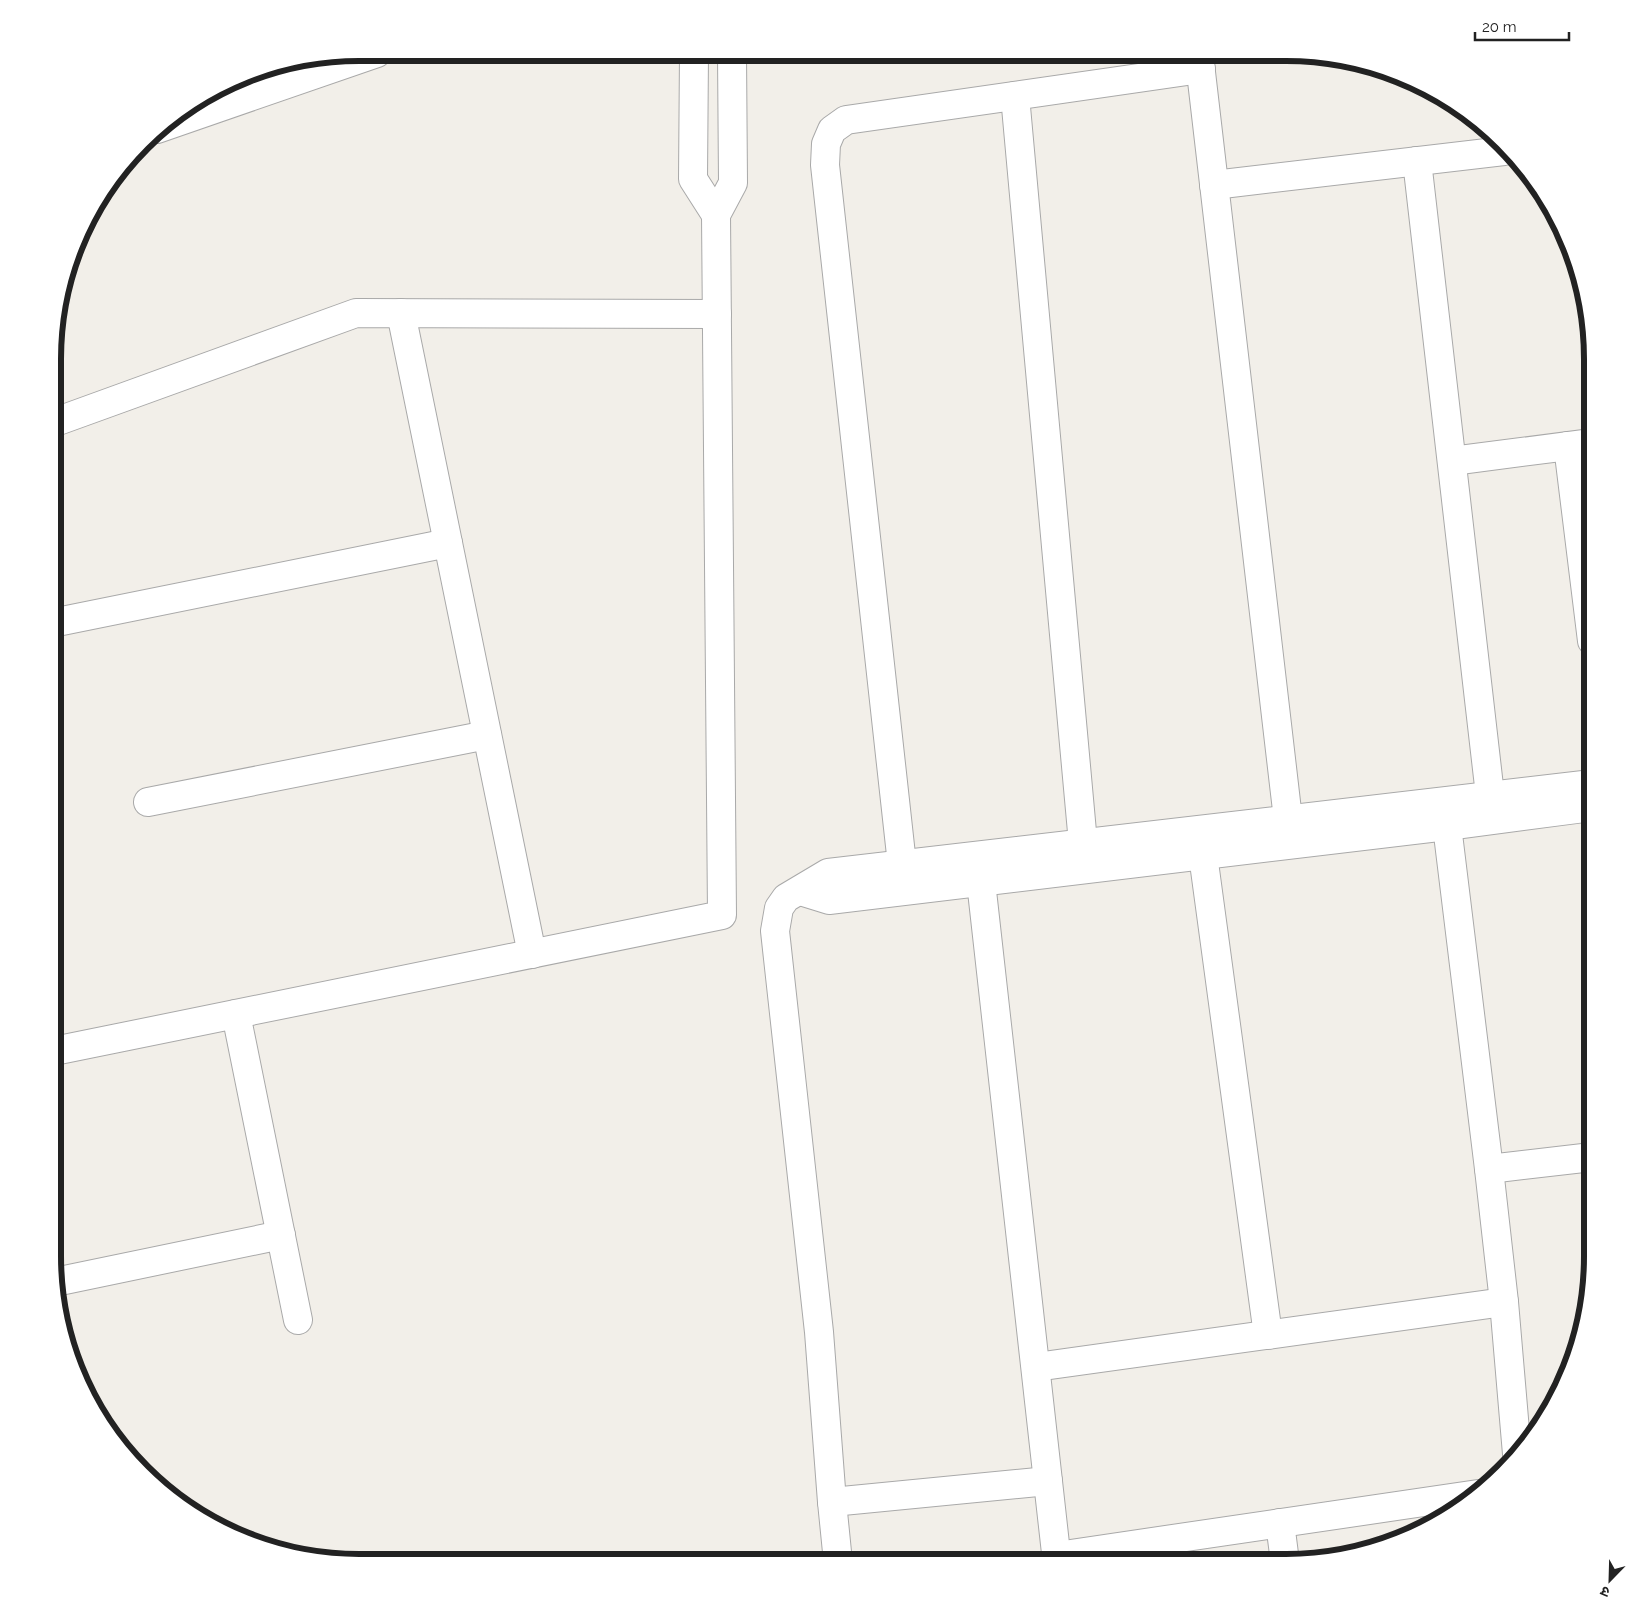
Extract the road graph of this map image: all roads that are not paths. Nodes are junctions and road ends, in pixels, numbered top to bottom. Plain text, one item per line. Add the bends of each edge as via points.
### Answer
1 (694, 61) edge
2 (732, 61) edge
3 (350, 62) edge
4 (1200, 62) edge
5 (1015, 96) junction
6 (182, 120) edge
7 (1498, 151) edge
8 (1417, 161) junction
9 (1214, 185) junction
10 (716, 215) junction
11 (402, 313) junction
12 (717, 314) junction
13 (61, 420) edge
14 (1580, 444) edge
15 (1452, 460) junction
16 (1584, 510) edge
17 (448, 543) junction
18 (61, 621) edge
19 (487, 735) junction
20 (1584, 785) edge
21 (1490, 796) junction
22 (148, 802) dead end
23 (1584, 808) edge
24 (1288, 819) junction
25 (1446, 826) junction
26 (1083, 843) junction
27 (1203, 855) junction
28 (902, 864) junction
29 (981, 882) junction
30 (800, 891) junction
31 (532, 954) junction
32 (236, 1014) junction
33 (61, 1050) edge
34 (1584, 1158) edge
35 (1489, 1170) junction
36 (281, 1235) junction
37 (63, 1280) edge
38 (1504, 1302) junction
39 (298, 1320) dead end
40 (1268, 1335) junction
41 (1036, 1367) junction
42 (1516, 1444) edge
43 (1048, 1481) junction
44 (1460, 1497) edge
45 (832, 1502) junction
46 (1280, 1523) junction
47 (837, 1554) edge
48 (1056, 1554) edge
49 (1088, 1554) edge
50 (1284, 1554) edge

1 - 10 street via 693,179
2 - 10 street via 733,183
3 - 6 street
4 - 5 street
4 - 9 street
5 - 26 street
5 - 28 street via 846,120 832,130 826,144 824,165
7 - 8 street
8 - 9 street
8 - 15 street
9 - 24 street
10 - 12 street
11 - 12 street
11 - 13 street via 356,313
11 - 17 street
12 - 31 street via 722,915
14 - 15 street
14 - 16 street
15 - 21 street
17 - 18 street
17 - 19 street
19 - 22 street
19 - 31 street
20 - 21 street
21 - 24 street
23 - 25 street
24 - 26 street
25 - 27 street
25 - 35 street
26 - 28 street
27 - 29 street
27 - 40 street
28 - 30 street via 828,873
29 - 30 street via 829,900
29 - 41 street
30 - 45 street via 786,898 779,908 775,932 819,1332
31 - 32 street
32 - 33 street
32 - 36 street
34 - 35 street
35 - 38 street
36 - 37 street
36 - 39 street
38 - 40 street
38 - 42 street
40 - 41 street
41 - 43 street
43 - 45 street
43 - 48 street
44 - 46 street
45 - 47 street
46 - 49 street
46 - 50 street

